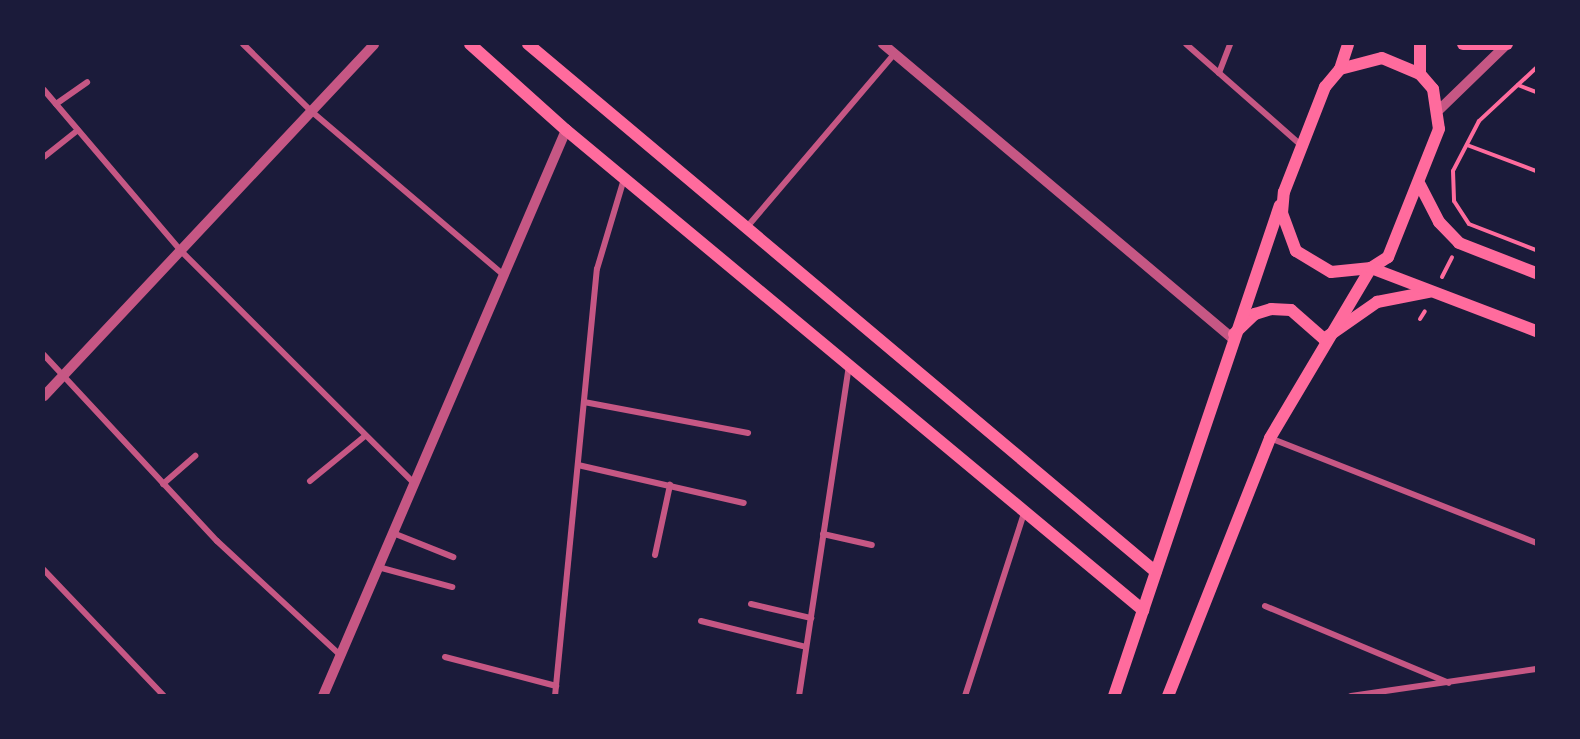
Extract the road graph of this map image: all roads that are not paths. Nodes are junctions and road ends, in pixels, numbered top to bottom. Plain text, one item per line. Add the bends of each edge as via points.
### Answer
1 (243, 44) edge
2 (374, 44) edge
3 (470, 44) edge
4 (528, 44) edge
5 (883, 44) edge
6 (1186, 44) edge
7 (1230, 44) edge
8 (1348, 44) edge
9 (1419, 44) edge
10 (1463, 44) edge
11 (1507, 44) edge
12 (894, 54) junction
13 (1340, 69) junction
14 (1219, 73) junction
15 (1420, 74) junction
16 (87, 82) dead end
17 (44, 90) edge
18 (56, 104) junction
19 (1440, 109) junction
20 (311, 111) junction
21 (78, 130) junction
22 (566, 130) junction
23 (1302, 146) junction
24 (44, 157) edge
25 (624, 178) junction
26 (1419, 184) junction
27 (1284, 192) junction
28 (747, 227) junction
29 (180, 250) junction
30 (1371, 268) junction
31 (1536, 273) edge
32 (504, 274) junction
33 (1434, 292) junction
34 (1536, 331) edge
35 (1232, 337) junction
36 (1324, 339) junction
37 (44, 355) edge
38 (849, 363) junction
39 (63, 376) junction
40 (44, 396) edge
41 (584, 402) junction
42 (748, 433) dead end
43 (365, 436) junction
44 (1270, 438) junction
45 (195, 456) dead end
46 (578, 465) junction
47 (310, 481) dead end
48 (414, 483) junction
49 (164, 484) junction
50 (670, 485) junction
51 (744, 503) dead end
52 (1026, 509) junction
53 (393, 533) junction
54 (824, 534) junction
55 (1536, 543) edge
56 (872, 545) dead end
57 (655, 555) dead end
58 (453, 557) dead end
59 (378, 567) junction
60 (44, 570) edge
61 (1156, 572) junction
62 (452, 587) dead end
63 (751, 604) dead end
64 (1265, 606) dead end
65 (1143, 610) junction
66 (810, 618) junction
67 (701, 621) dead end
68 (806, 647) junction
69 (340, 655) junction
70 (445, 657) dead end
71 (1536, 669) edge
72 (1449, 683) junction
73 (556, 686) junction
74 (556, 695) edge
75 (164, 696) edge
76 (323, 696) edge
77 (799, 696) edge
78 (965, 696) edge
79 (1114, 696) edge
80 (1168, 696) edge
81 (1352, 696) edge

1 - 20 street
2 - 20 street
3 - 22 main road
4 - 28 main road
5 - 12 street
6 - 14 street
7 - 14 street
8 - 13 main road
9 - 15 main road
10 - 11 main road
11 - 19 street
12 - 28 street
12 - 35 street
13 - 15 main road via 1382,58
13 - 23 main road via 1325,87
14 - 23 street
15 - 19 main road
16 - 18 street
17 - 18 street
18 - 21 street
19 - 26 main road via 1433,153
20 - 29 street
20 - 32 street
21 - 24 street
21 - 29 street
22 - 25 main road
22 - 32 street
23 - 27 main road
25 - 38 main road
25 - 41 street via 597,269
26 - 30 main road via 1388,256
26 - 31 main road via 1439,222 1459,243
27 - 30 main road via 1281,213 1296,251 1330,272
27 - 35 main road
28 - 61 main road
29 - 39 street
29 - 43 street
30 - 33 main road
30 - 36 main road
32 - 48 street
33 - 34 main road
33 - 36 main road via 1377,302
35 - 36 main road via 1255,314 1271,309 1291,310
35 - 61 main road
36 - 44 main road
37 - 39 street
38 - 52 main road
38 - 54 street
39 - 40 street
39 - 49 street
41 - 42 street
41 - 46 street
43 - 47 street
43 - 48 street
44 - 55 street
44 - 80 main road
45 - 49 street
46 - 50 street
46 - 73 street
48 - 53 street
49 - 69 street via 217,541
50 - 51 street
50 - 57 street
52 - 65 main road
52 - 78 street
53 - 58 street
53 - 59 street
54 - 56 street
54 - 66 street
59 - 62 street
59 - 69 street
60 - 75 street
61 - 65 main road
63 - 66 street
64 - 72 street
65 - 79 main road
66 - 68 street
67 - 68 street
68 - 77 street
69 - 76 street
70 - 73 street
71 - 72 street
72 - 81 street
73 - 74 street

